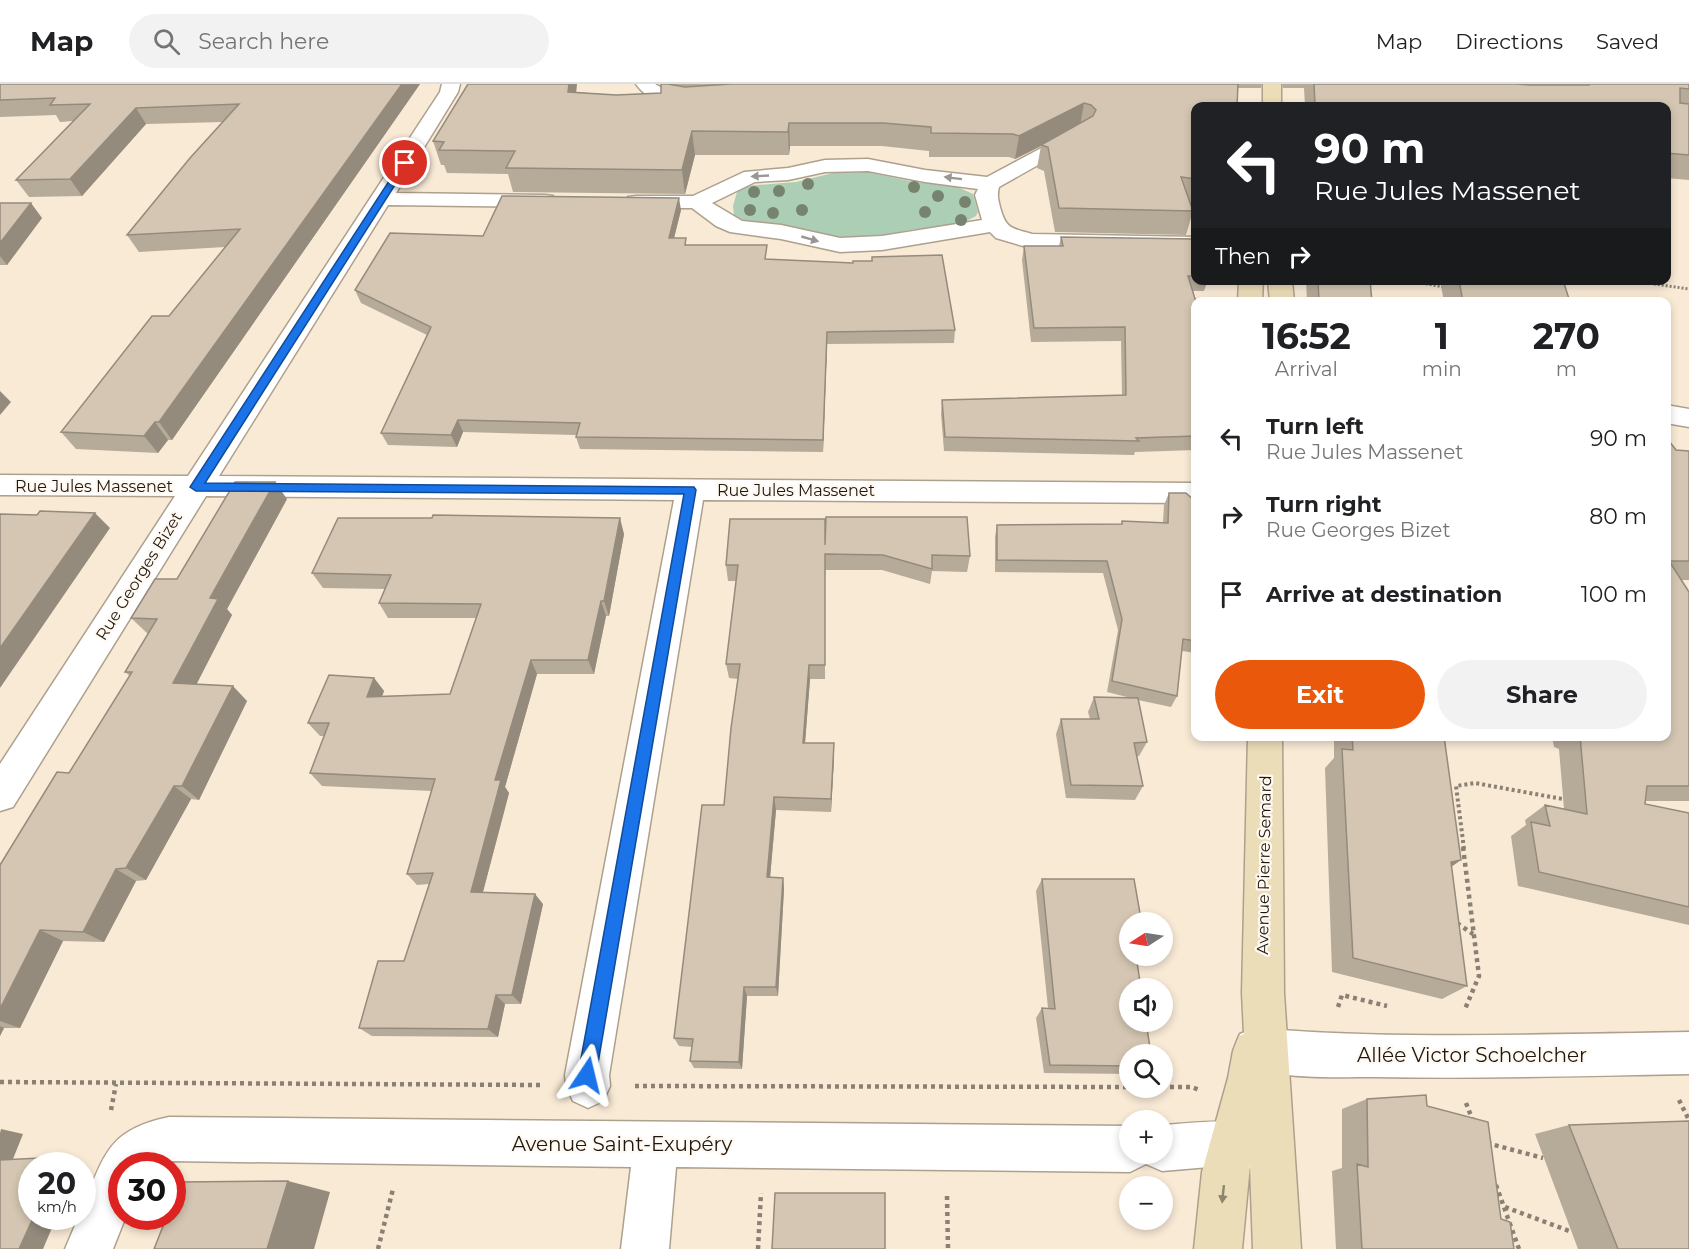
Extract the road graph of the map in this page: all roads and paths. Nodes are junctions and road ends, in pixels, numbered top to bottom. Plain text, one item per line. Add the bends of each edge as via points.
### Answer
1 (451, 84) edge
2 (645, 84) edge
3 (1272, 84) edge
4 (717, 101) edge
5 (1272, 102) edge
6 (1079, 134) edge
7 (990, 184) junction
8 (382, 198) junction
9 (563, 201) edge
10 (620, 202) edge
11 (697, 202) junction
12 (994, 225) junction
13 (1191, 244) edge
14 (1433, 285) edge
15 (1663, 285) edge
16 (1449, 288) dead end
17 (1689, 289) edge
18 (1671, 415) edge
19 (1689, 418) edge
20 (0, 485) edge
21 (196, 487) junction
22 (690, 490) junction
23 (1191, 493) edge
24 (1265, 741) edge
25 (0, 795) edge
26 (1575, 801) dead end
27 (1450, 918) edge
28 (1474, 935) junction
29 (1462, 1015) edge
30 (1261, 1049) junction
31 (1689, 1053) edge
32 (1449, 1057) junction
33 (588, 1086) dead end
34 (1476, 1131) edge
35 (656, 1143) junction
36 (404, 1144) junction
37 (1252, 1147) junction
38 (1173, 1148) edge
39 (1119, 1149) edge
40 (138, 1152) edge
41 (1484, 1152) edge
42 (1543, 1158) dead end
43 (1492, 1174) edge
44 (108, 1203) edge
45 (1504, 1207) junction
46 (1572, 1232) dead end
47 (88, 1249) edge
48 (378, 1249) edge
49 (645, 1249) edge
50 (1218, 1249) edge
51 (1277, 1249) edge
52 (1519, 1249) edge

1 - 8 street, Rue Georges Bizet
2 - 4 street via 648,90 666,97 688,102
3 - 5 main road
6 - 7 street
7 -> 11 street via 868,165 825,166 751,176
7 - 12 street via 986,195
8 - 9 street
8 - 21 street, Rue Georges Bizet
10 - 11 street
11 -> 12 street via 738,227 840,245 882,243
12 - 13 street via 1004,233 1030,241
14 - 16 path
15 - 17 path
18 - 19 street
20 - 21 street, Rue Jules Massenet
21 - 22 street, Rue Jules Massenet
21 - 25 street, Rue Georges Bizet
22 - 23 street, Rue Jules Massenet
22 - 33 street
24 - 30 main road, Avenue Pierre Semard
26 - 28 path via 1475,783 1456,786
27 - 28 path
28 - 29 path via 1479,976
30 - 32 street, Allée Victor Schoelcher via 1324,1055
30 - 37 main road, Avenue Pierre Semard
31 - 32 street, Allée Victor Schoelcher
32 - 34 path
35 - 36 street, Avenue Saint-Exupéry
35 - 39 street, Avenue Saint-Exupéry
35 - 49 street
36 - 40 street, Avenue Saint-Exupéry via 169,1138 146,1144
36 - 48 path
37 - 38 street
37 -> 50 main road, Avenue Pierre Semard via 1226,1172
37 - 51 main road, Avenue Pierre Semard
41 - 42 path via 1480,1141
43 - 45 path
44 - 47 street
45 - 46 path
45 - 52 path

